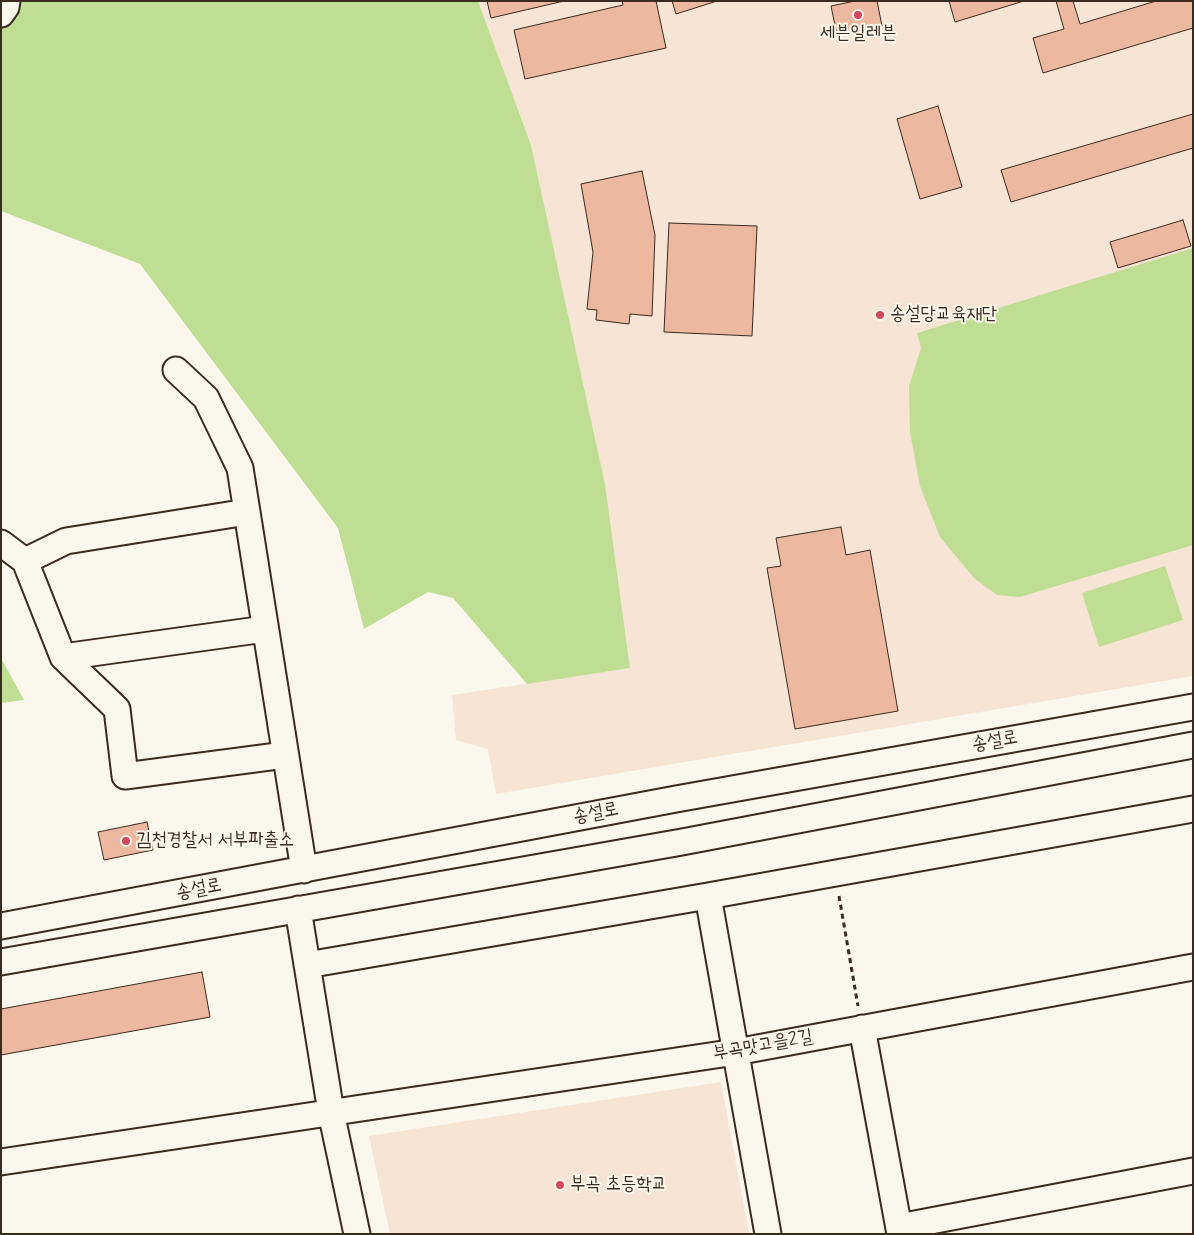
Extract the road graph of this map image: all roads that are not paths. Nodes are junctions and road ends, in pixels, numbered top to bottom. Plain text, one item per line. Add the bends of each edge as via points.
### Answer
1 (8, 1) edge
2 (1, 14) edge
3 (176, 370) dead end
4 (247, 512) junction
5 (1, 543) edge
6 (25, 561) junction
7 (265, 629) junction
8 (63, 657) junction
9 (1193, 707) edge
10 (1193, 745) edge
11 (285, 756) junction
12 (1193, 809) edge
13 (304, 870) junction
14 (708, 896) junction
15 (298, 910) junction
16 (1, 926) edge
17 (1, 962) edge
18 (307, 965) junction
19 (1193, 967) edge
20 (862, 1028) junction
21 (736, 1052) junction
22 (332, 1112) junction
23 (1, 1162) edge
24 (1193, 1172) edge
25 (899, 1231) edge
26 (357, 1234) edge
27 (768, 1234) edge

1 - 2 street
3 - 4 street via 206,398 240,468
4 - 6 street via 66,541
4 - 7 street
5 - 6 street
6 - 8 street
7 - 8 street
7 - 11 street
8 - 11 street via 117,709 125,776
9 - 13 street, 송설로 via 657,802
10 - 15 street, 송설로
11 - 13 street
12 - 14 street
13 - 16 street, 송설로
14 - 18 street
14 - 21 street
15 - 17 street, 송설로
15 - 18 street
18 - 22 street
19 - 20 street, 부곡맛고을2길
20 - 21 street, 부곡맛고을2길
20 - 25 street
21 - 22 street, 부곡맛고을2길
21 - 27 street
22 - 23 street, 부곡맛고을2길
22 - 26 street
24 - 25 street

